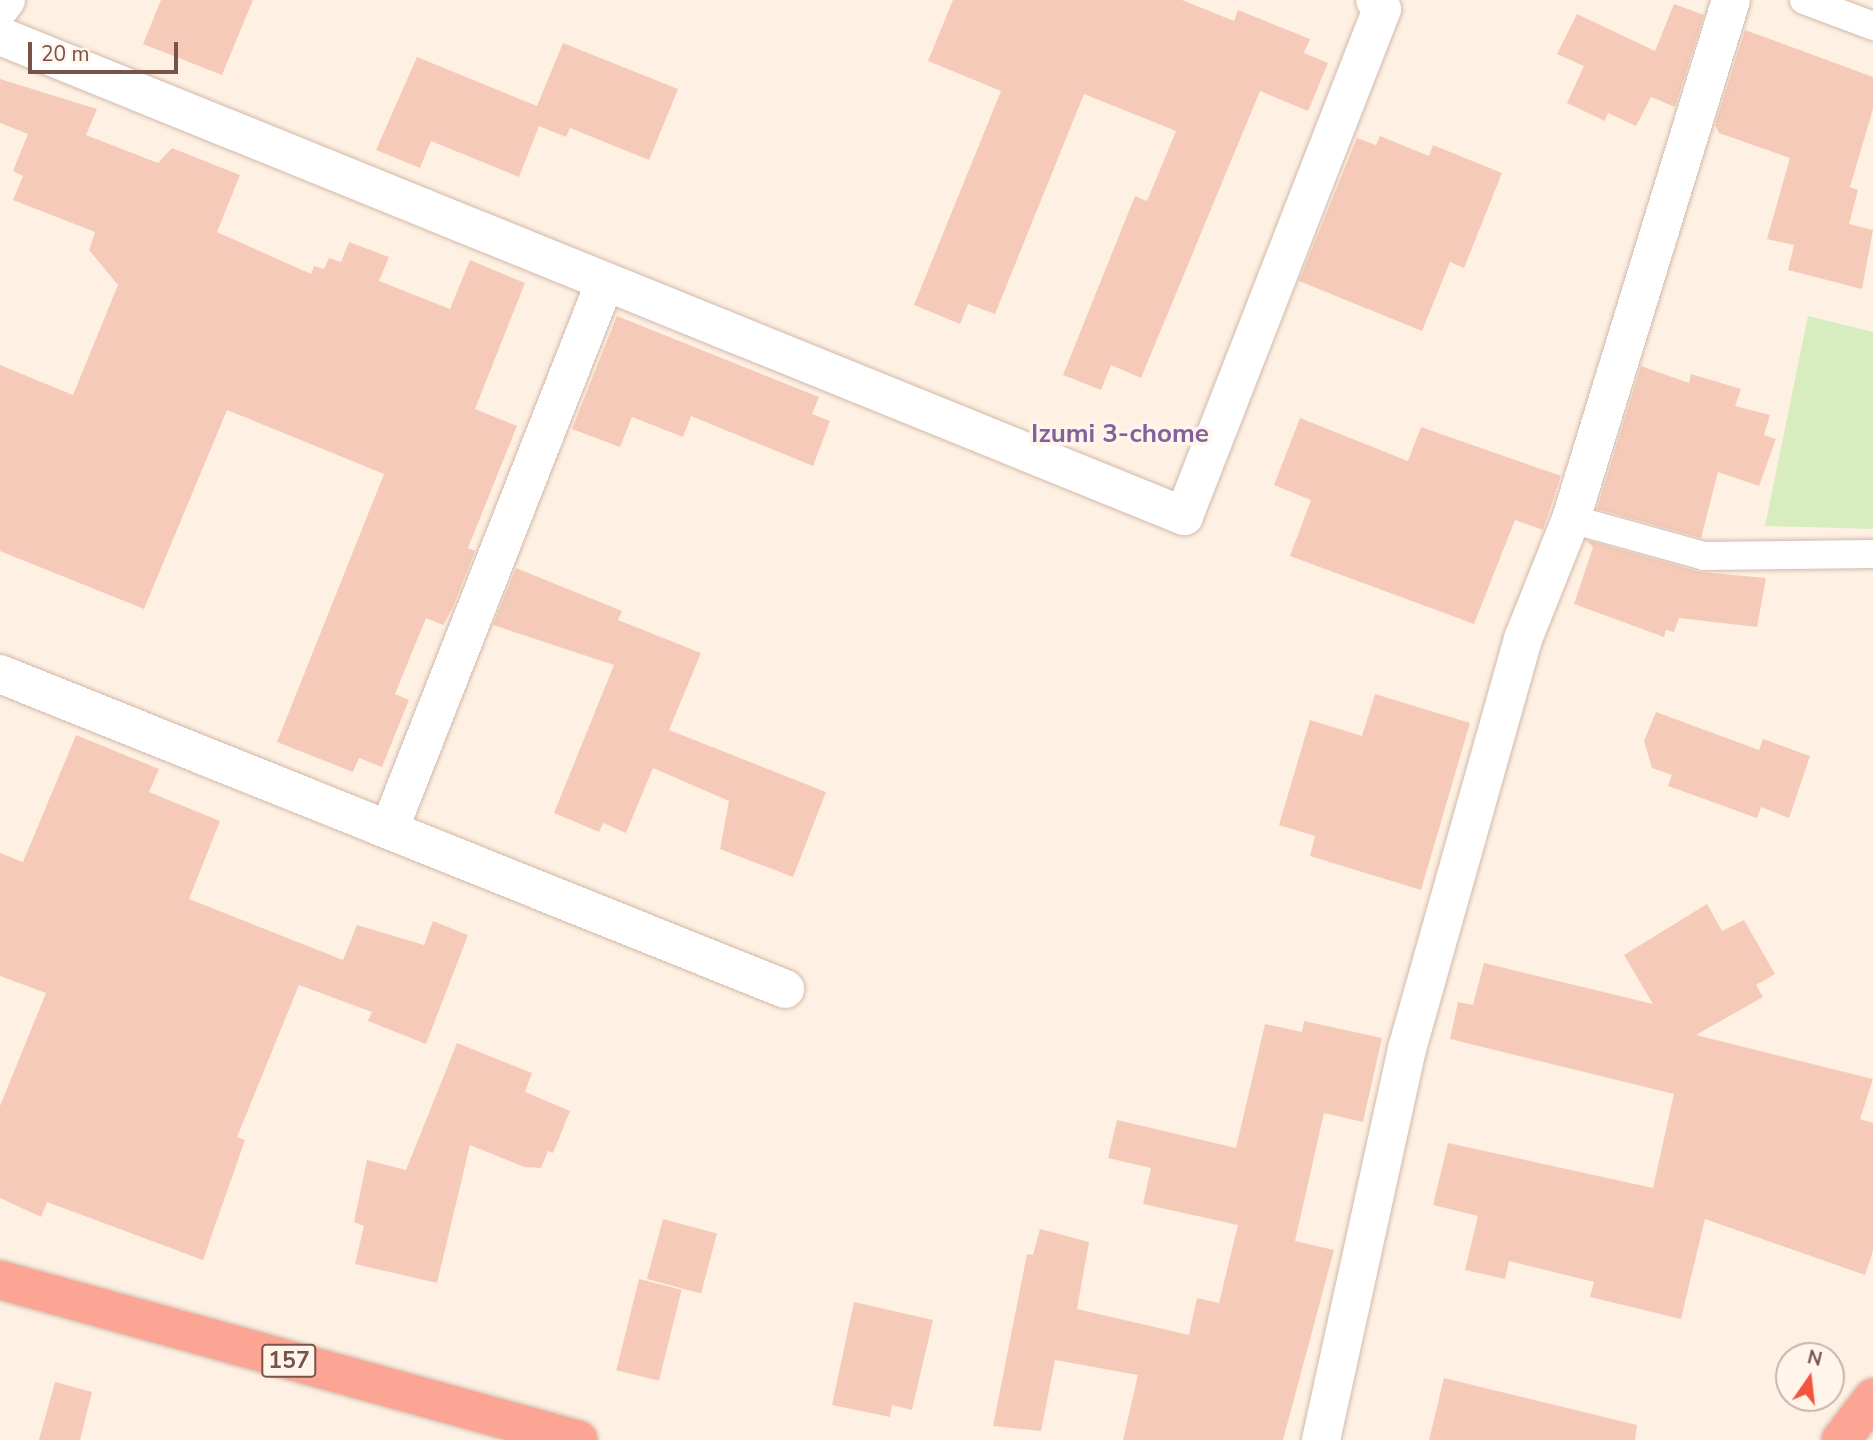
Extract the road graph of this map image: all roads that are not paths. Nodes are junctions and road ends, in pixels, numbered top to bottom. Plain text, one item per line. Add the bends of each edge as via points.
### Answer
1 (6, 0) edge
2 (1375, 0) edge
3 (1731, 0) edge
4 (1804, 0) edge
5 (0, 8) edge
6 (1873, 26) edge
7 (0, 36) edge
8 (605, 282) junction
9 (1571, 519) junction
10 (1873, 554) edge
11 (0, 674) edge
12 (389, 830) junction
13 (785, 989) dead end
14 (0, 1280) edge
15 (1873, 1398) edge
16 (578, 1440) edge
17 (1321, 1440) edge
18 (1841, 1440) edge

1 - 5 street
2 - 8 street via 1382,9 1184,516
3 - 9 street
4 - 6 lane
7 - 8 street
8 - 12 street
9 - 10 lane via 1703,556
9 - 17 street via 1523,639 1406,1049
11 - 12 street
12 - 13 street
14 - 16 highway, 157
15 - 18 highway

